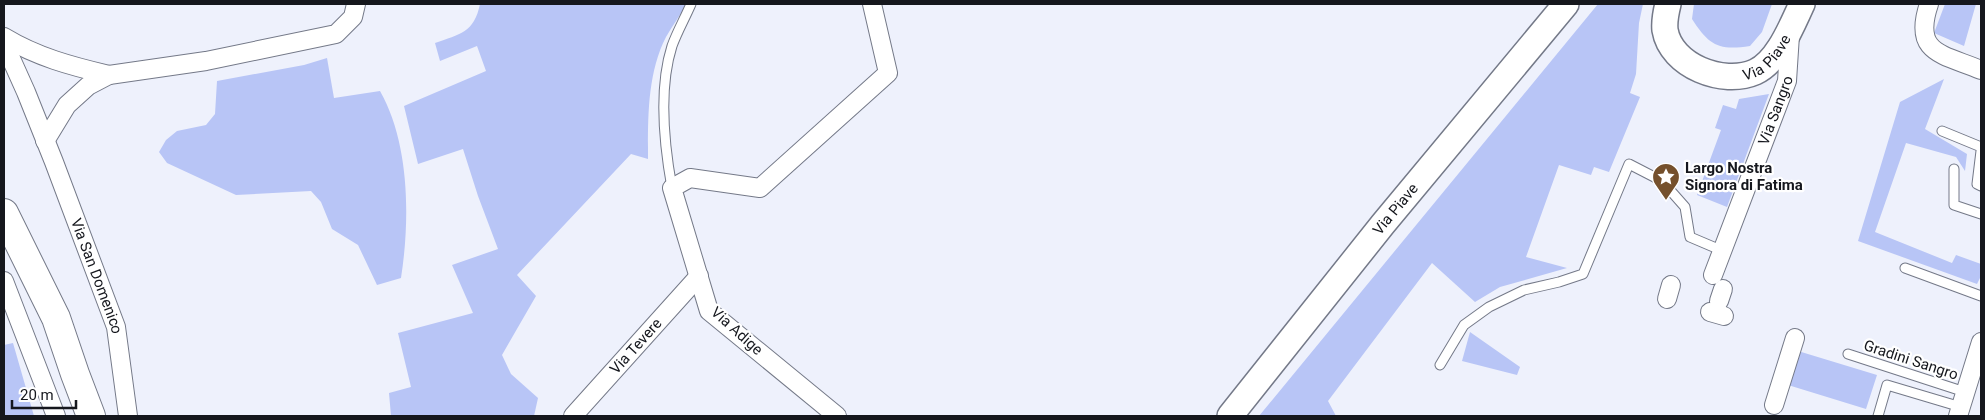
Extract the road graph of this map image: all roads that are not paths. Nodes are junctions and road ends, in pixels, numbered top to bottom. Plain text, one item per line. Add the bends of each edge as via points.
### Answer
1 (356, 4) edge
2 (691, 4) edge
3 (872, 4) edge
4 (1566, 4) edge
5 (1668, 4) edge
6 (1929, 4) edge
7 (1796, 14) edge
8 (4, 37) edge
9 (4, 43) edge
10 (1981, 70) edge
11 (109, 75) junction
12 (1942, 131) dead end
13 (45, 141) junction
14 (1981, 149) edge
15 (1954, 169) dead end
16 (1981, 186) edge
17 (672, 188) junction
18 (4, 213) edge
19 (1981, 214) edge
20 (1723, 251) junction
21 (1905, 268) dead end
22 (699, 276) junction
23 (4, 282) edge
24 (1981, 296) edge
25 (1717, 304) dead end
26 (1795, 338) dead end
27 (1981, 342) edge
28 (1848, 354) dead end
29 (1440, 365) dead end
30 (75, 374) junction
31 (1774, 405) dead end
32 (1961, 405) edge
33 (56, 416) edge
34 (77, 416) edge
35 (91, 416) edge
36 (128, 416) edge
37 (572, 416) edge
38 (837, 416) edge
39 (1230, 416) edge
40 (1878, 416) edge

1 - 11 street via 353,17 336,34 206,61
2 - 17 lane via 672,47 663,98
3 - 17 street via 888,73 760,188 690,178
4 - 39 street, Via Piave
5 - 7 street, Via Piave via 1665,30 1676,53 1700,69 1734,77 1756,72 1767,63 1779,50
6 - 10 street via 1923,29 1926,42 1934,50
7 - 20 street, Via Sangro via 1787,81
8 - 11 street via 62,64
9 - 13 street, Via San Domenico
11 - 13 street via 88,86 67,105
12 - 14 lane
13 - 36 street, Via San Domenico via 116,327
14 - 16 lane via 1977,184
15 - 19 lane via 1954,205
17 - 22 street, Via Adige
18 - 30 highway via 56,318
20 - 25 street, Via Sangro
20 - 29 lane via 1690,237 1685,207 1662,181 1629,164 1583,274 1524,290 1488,307 1464,325
21 - 24 lane
22 - 37 street, Via Tevere
22 - 38 street, Via Adige via 710,311
23 - 33 street
26 - 31 street
27 - 32 street
28 - 32 lane, Gradini Sangro
30 - 34 highway
30 - 35 highway
32 - 40 lane via 1887,386

